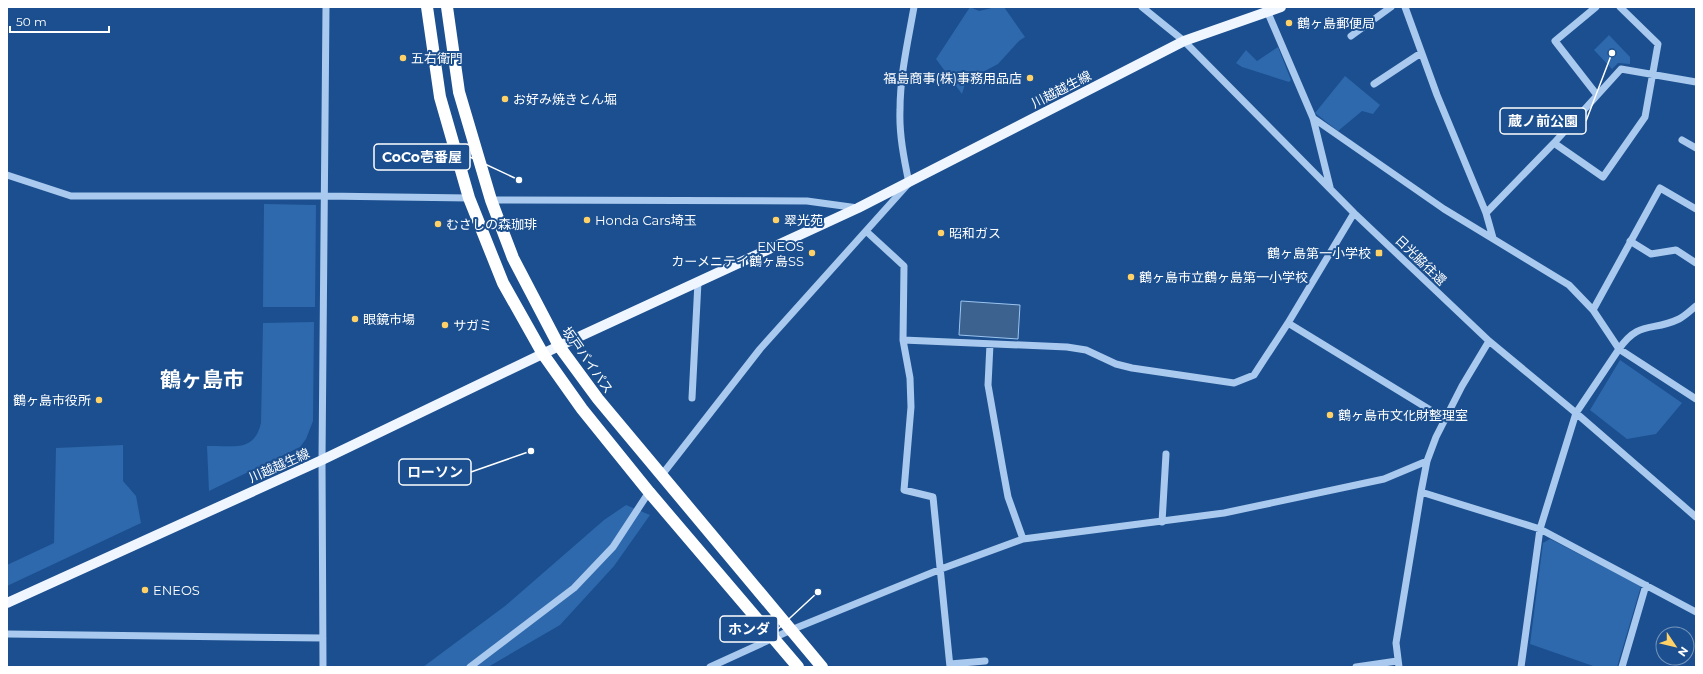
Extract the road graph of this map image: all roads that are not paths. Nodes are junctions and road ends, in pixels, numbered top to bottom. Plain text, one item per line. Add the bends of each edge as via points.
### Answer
1 (326, 7) edge
2 (427, 7) edge
3 (447, 7) edge
4 (914, 7) edge
5 (1142, 7) edge
6 (1391, 7) edge
7 (1405, 7) edge
8 (1596, 7) edge
9 (1620, 7) edge
10 (1273, 9) edge
11 (1351, 36) dead end
12 (1184, 42) junction
13 (1421, 53) junction
14 (1654, 76) junction
15 (1696, 82) edge
16 (1374, 84) dead end
17 (1597, 95) junction
18 (1314, 118) junction
19 (1682, 140) dead end
20 (1554, 143) junction
21 (1696, 148) edge
22 (7, 175) edge
23 (909, 183) junction
24 (1330, 188) junction
25 (324, 196) junction
26 (469, 198) junction
27 (491, 200) junction
28 (858, 208) junction
29 (1696, 209) edge
30 (1354, 213) junction
31 (1486, 214) junction
32 (866, 231) junction
33 (1493, 238) junction
34 (1630, 241) junction
35 (1696, 263) edge
36 (698, 282) junction
37 (1696, 306) edge
38 (1593, 310) junction
39 (1288, 323) junction
40 (903, 340) junction
41 (1489, 341) junction
42 (990, 344) junction
43 (560, 346) junction
44 (1620, 349) junction
45 (543, 354) junction
46 (692, 398) dead end
47 (1696, 399) edge
48 (1576, 414) junction
49 (1445, 419) junction
50 (1166, 454) dead end
51 (322, 460) junction
52 (1427, 461) junction
53 (661, 476) junction
54 (649, 492) junction
55 (1420, 492) junction
56 (1696, 517) edge
57 (1162, 522) junction
58 (1540, 529) junction
59 (1023, 539) junction
60 (941, 569) junction
61 (1646, 586) junction
62 (7, 603) edge
63 (1696, 612) edge
64 (791, 630) junction
65 (7, 634) edge
66 (323, 638) junction
67 (774, 638) junction
68 (985, 660) dead end
69 (481, 664) edge
70 (1398, 664) edge
71 (950, 666) edge
72 (323, 667) edge
73 (470, 667) edge
74 (710, 667) edge
75 (798, 667) edge
76 (822, 667) edge
77 (1356, 667) edge
78 (1522, 667) edge
79 (1622, 667) edge

1 - 25 street
2 - 26 highway via 440,97
3 - 27 highway, 坂戸バイパス via 459,92
4 - 23 street via 902,71 900,110
5 - 12 street, 日光脇往還
6 - 11 street
7 - 13 street
8 - 17 street via 1555,41
9 - 14 street via 1658,44
10 - 12 main road, 川越越生線
10 - 18 street
12 - 23 main road, 川越越生線
12 - 24 street, 日光脇往還
13 - 16 street
13 - 31 street
14 - 15 street
14 - 17 street via 1621,69
14 - 20 street via 1645,117 1603,177
17 - 20 street
18 - 24 street
18 - 33 street via 1444,209
19 - 21 street
20 - 31 street
22 - 25 street via 71,196
23 - 28 main road, 川越越生線
23 - 32 street
24 - 30 street, 日光脇往還
25 - 26 street
25 - 51 street
26 - 45 highway via 503,283
27 - 28 street via 807,201
27 - 43 highway, 坂戸バイパス via 513,258
28 - 36 main road, 川越越生線
29 - 34 street via 1660,188
30 - 39 street
30 - 41 street, 日光脇往還
31 - 33 street
32 - 40 street via 904,266
32 - 53 street via 760,349
33 - 38 street via 1569,285
34 - 35 street via 1652,254 1676,250
34 - 38 street
36 - 43 main road, 川越越生線
36 - 46 street
37 - 44 street via 1679,319 1637,330 1627,338
38 - 44 street
39 - 42 street via 1254,374 1234,383 1132,368 1116,364 1086,350
39 - 49 street
40 - 42 street
40 - 60 street via 910,378 911,407 904,490 933,497
41 - 48 street, 日光脇往還
41 - 49 street
42 - 59 street via 988,385 1008,497
43 - 45 main road, 川越越生線
43 - 53 highway, 坂戸バイパス via 598,399
44 - 47 street
44 - 48 street
45 - 51 main road, 川越越生線
45 - 54 highway
48 - 56 street, 日光脇往還
48 - 58 street
49 - 52 street
50 - 57 street
51 - 62 main road, 川越越生線
51 - 66 street
52 - 55 street
52 - 57 street via 1384,479 1224,513
53 - 64 highway, 坂戸バイパス
54 - 67 highway
54 - 69 street via 613,546 574,588
55 - 58 street
55 - 70 street via 1396,643
57 - 59 street
58 - 61 street
58 - 78 street
59 - 60 street
60 - 64 street
60 - 71 street
61 - 63 street
61 - 79 street
64 - 67 street
64 - 76 highway, 坂戸バイパス
65 - 66 street
66 - 72 street
67 - 74 street
67 - 75 highway
68 - 71 street
69 - 73 street
70 - 77 street

